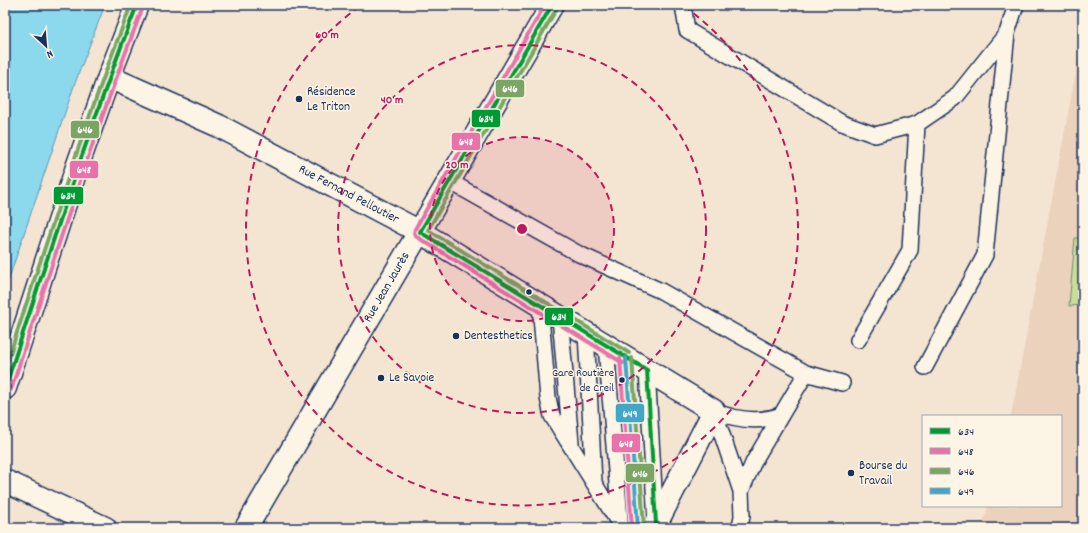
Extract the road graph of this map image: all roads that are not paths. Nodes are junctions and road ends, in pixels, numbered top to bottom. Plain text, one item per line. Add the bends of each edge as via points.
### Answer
1 (137, 5) edge
2 (552, 5) edge
3 (683, 5) edge
4 (1016, 5) edge
5 (1007, 33) junction
6 (109, 77) junction
7 (917, 124) junction
8 (449, 181) junction
9 (420, 232) junction
10 (540, 305) junction
11 (560, 317) junction
12 (586, 333) junction
13 (858, 340) dead end
14 (606, 345) junction
15 (626, 358) junction
16 (925, 367) dead end
17 (647, 370) junction
18 (806, 373) junction
19 (842, 383) dead end
20 (5, 388) edge
21 (714, 411) junction
22 (781, 415) junction
23 (571, 446) junction
24 (5, 480) edge
25 (594, 482) junction
26 (741, 491) junction
27 (621, 526) edge
28 (649, 527) edge
29 (105, 528) edge
30 (246, 528) edge
31 (740, 528) edge

1 - 6 street
2 - 8 street, Rue Jean Jaurès
3 - 7 lane via 687,30 842,123 875,135
4 - 5 lane
5 - 7 lane via 955,98
5 - 16 lane via 985,255
6 - 9 street, Rue Fernand Pelloutier via 219,126
6 - 20 street
7 - 13 lane via 910,250
8 - 9 street, Rue Jean Jaurès
8 - 18 lane via 578,254 661,291
9 - 10 street, Rue Fernand Pelloutier
9 - 30 street, Rue Jean Jaurès
10 - 11 street, Rue Fernand Pelloutier
10 - 23 lane via 550,407
11 - 12 street, Rue Fernand Pelloutier
11 - 23 lane
12 - 14 street, Rue Fernand Pelloutier
12 - 25 lane
14 - 15 street, Rue Fernand Pelloutier
14 - 27 lane
15 - 17 street, Rue Fernand Pelloutier
15 - 28 lane
17 - 21 street, Rue Fernand Pelloutier
17 - 28 lane
18 - 19 lane
18 - 22 lane
21 - 22 lane via 741,419 770,419
21 - 26 lane
21 - 28 street
22 - 26 lane via 754,461
23 - 25 lane
24 - 29 street
25 - 27 lane
26 - 31 lane

